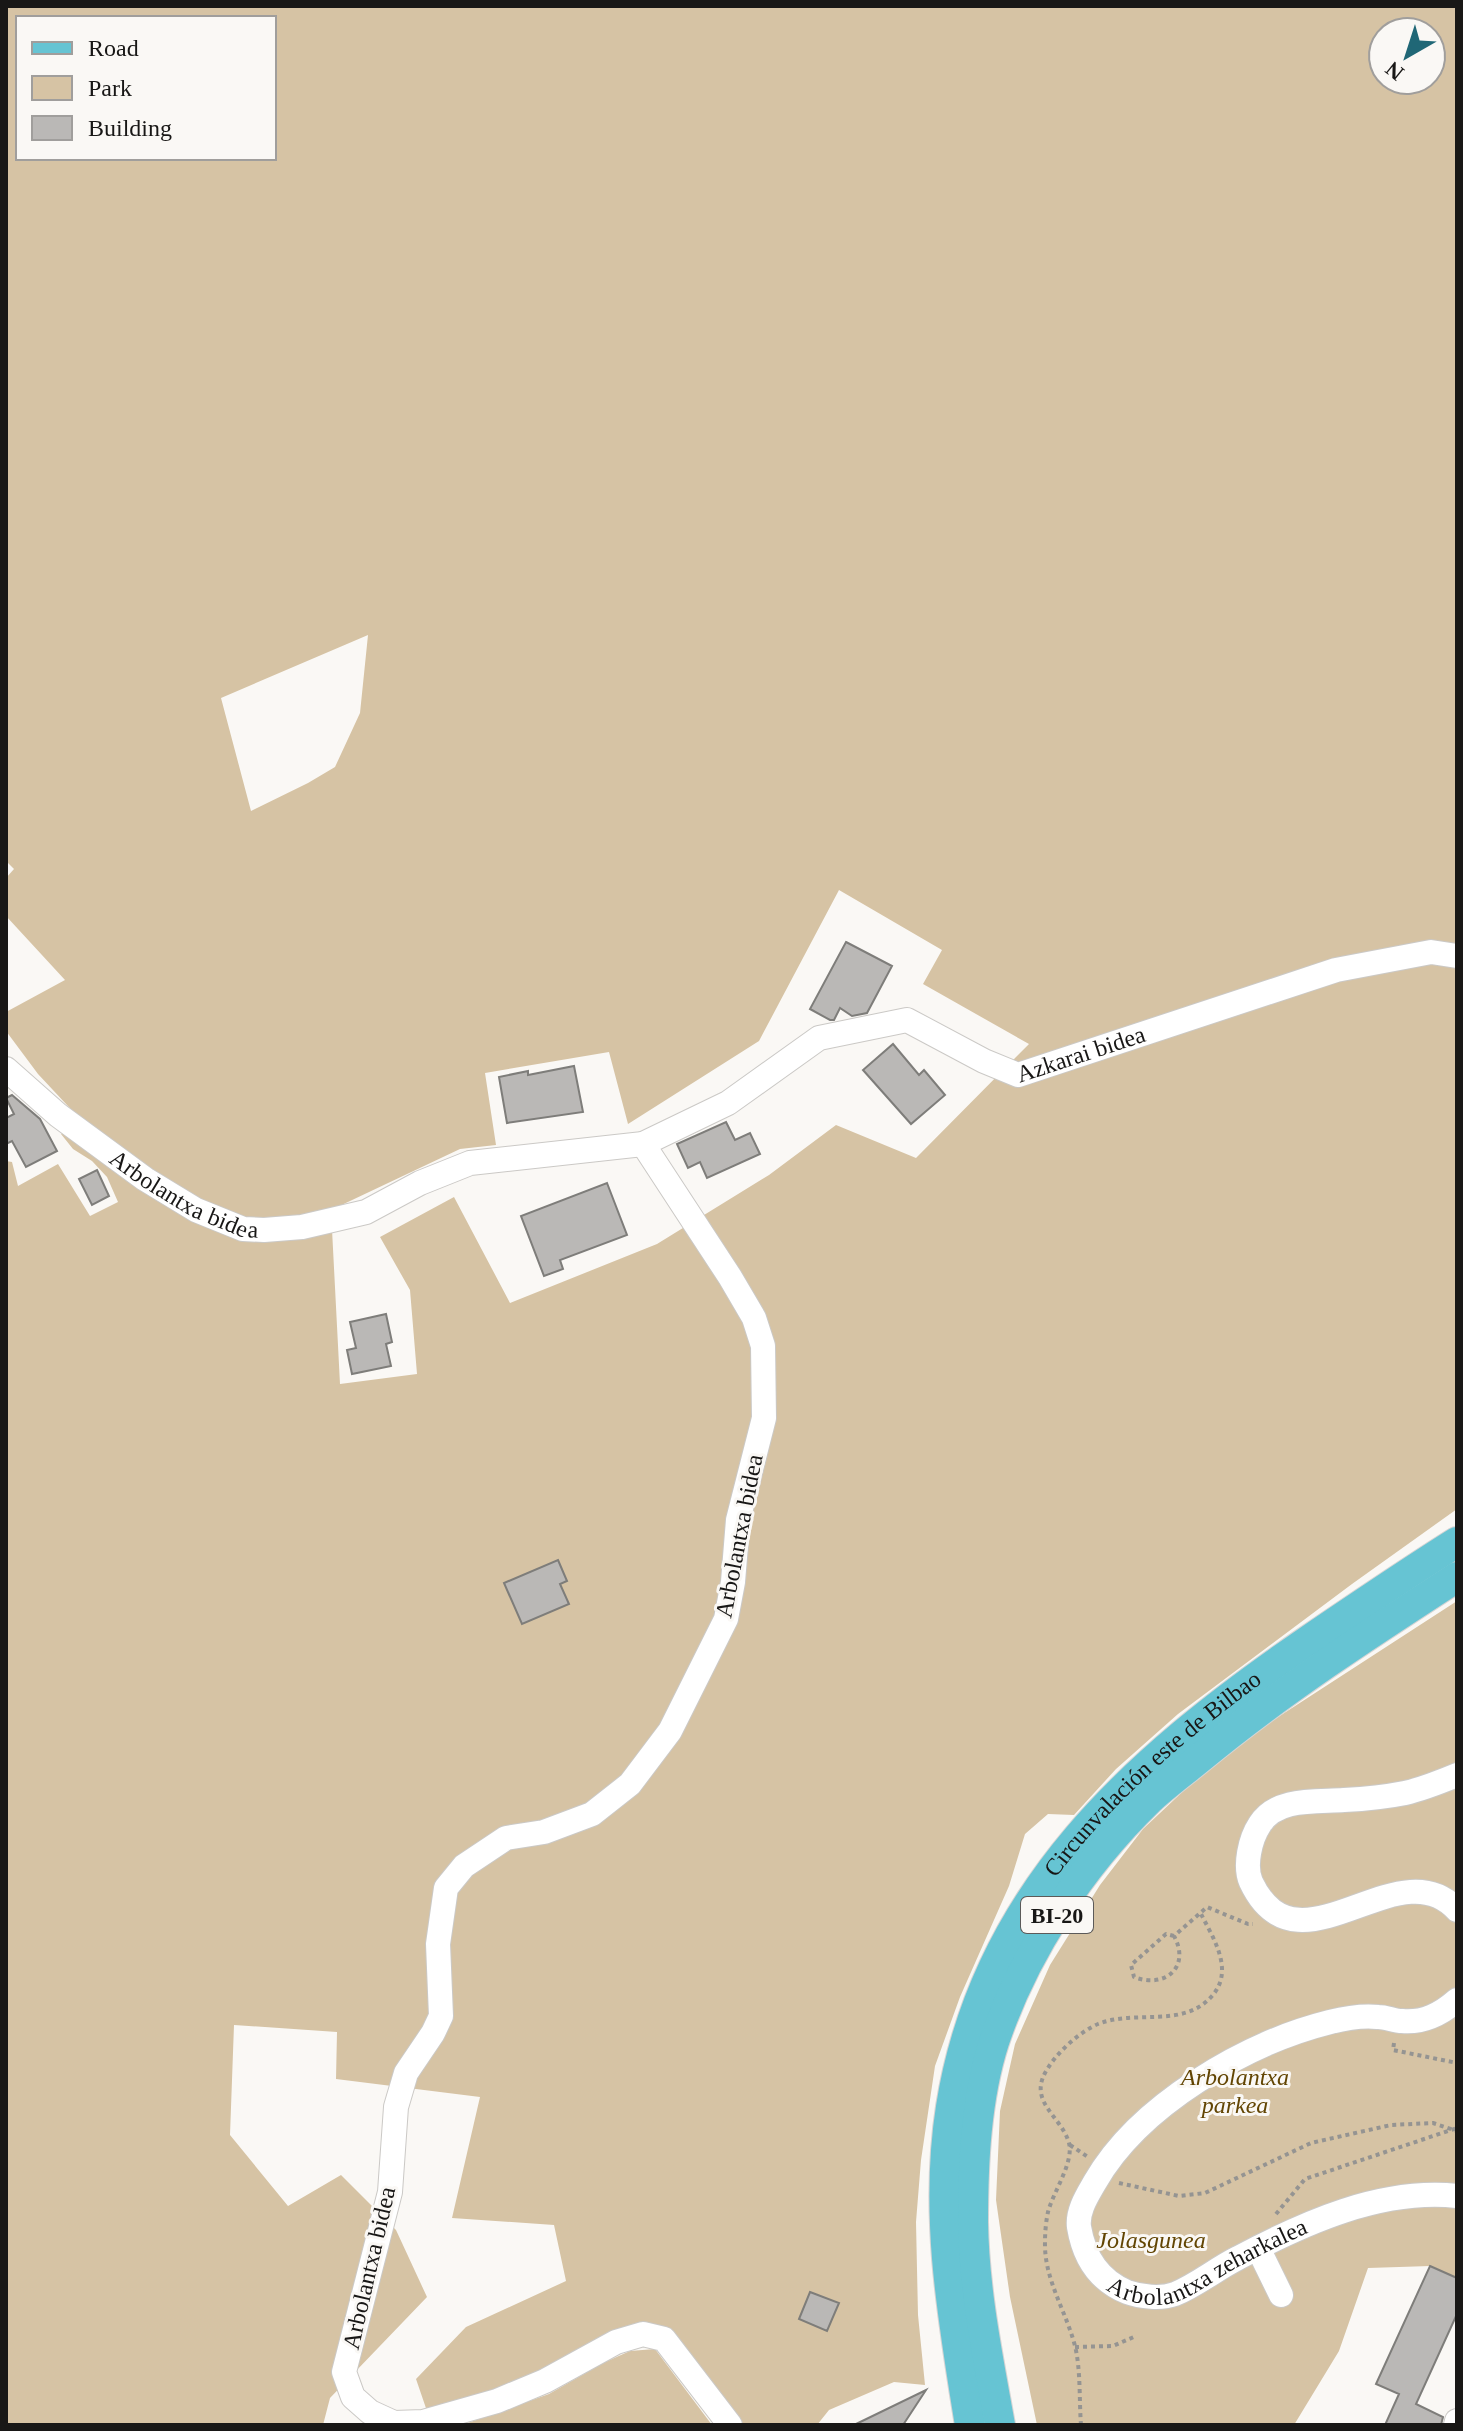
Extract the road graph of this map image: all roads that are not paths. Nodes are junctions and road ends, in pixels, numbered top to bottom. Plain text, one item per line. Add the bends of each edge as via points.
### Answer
1 (1457, 956) edge
2 (6, 1069) edge
3 (643, 1144) junction
4 (1457, 1542) edge
5 (1457, 1577) edge
6 (1457, 1775) edge
7 (1457, 1910) edge
8 (1457, 2000) edge
9 (1457, 2196) edge
10 (1258, 2248) junction
11 (1281, 2295) dead end
12 (730, 2425) edge
13 (970, 2425) edge
14 (1000, 2425) edge

1 - 3 street, Azkarai bidea via 1431,952 1336,970 1018,1075 907,1020 819,1038 728,1103
2 - 3 street, Arbolantxa bidea via 145,1179 196,1210 243,1229 302,1227 366,1212 470,1163
3 - 12 street, Arbolantxa bidea via 730,1277 763,1346 764,1418 738,1520 726,1619 670,1731 630,1784 592,1814 544,1832 506,1838 464,1866 446,1888 438,1944 441,2016 406,2073 396,2107 390,2192 344,2372 353,2397 370,2412 394,2423 423,2422 497,2401 545,2381 587,2355 643,2334 664,2339
4 - 13 main road, Circunvalación este de Bilbao / BI-20 via 1286,1656 1143,1768 1067,1850 1001,1951 966,2037 949,2125 947,2271
5 - 14 main road, Circunvalación este de Bilbao / BI-20 via 1250,1717 1150,1800 1104,1849 1032,1954 993,2044 977,2138 973,2222 979,2309
6 - 7 street via 1408,1792 1302,1802 1274,1810 1260,1823 1248,1861 1259,1898 1297,1921 1317,1921 1408,1891 1427,1893
8 - 10 street, Arbolantxa zeharkalea via 1427,2019 1357,2016 1330,2022 1286,2035 1222,2067 1161,2107 1129,2138 1103,2168 1078,2221 1093,2267 1109,2283 1151,2297 1172,2295
9 - 10 street, Arbolantxa zeharkalea via 1392,2198
10 - 11 street

